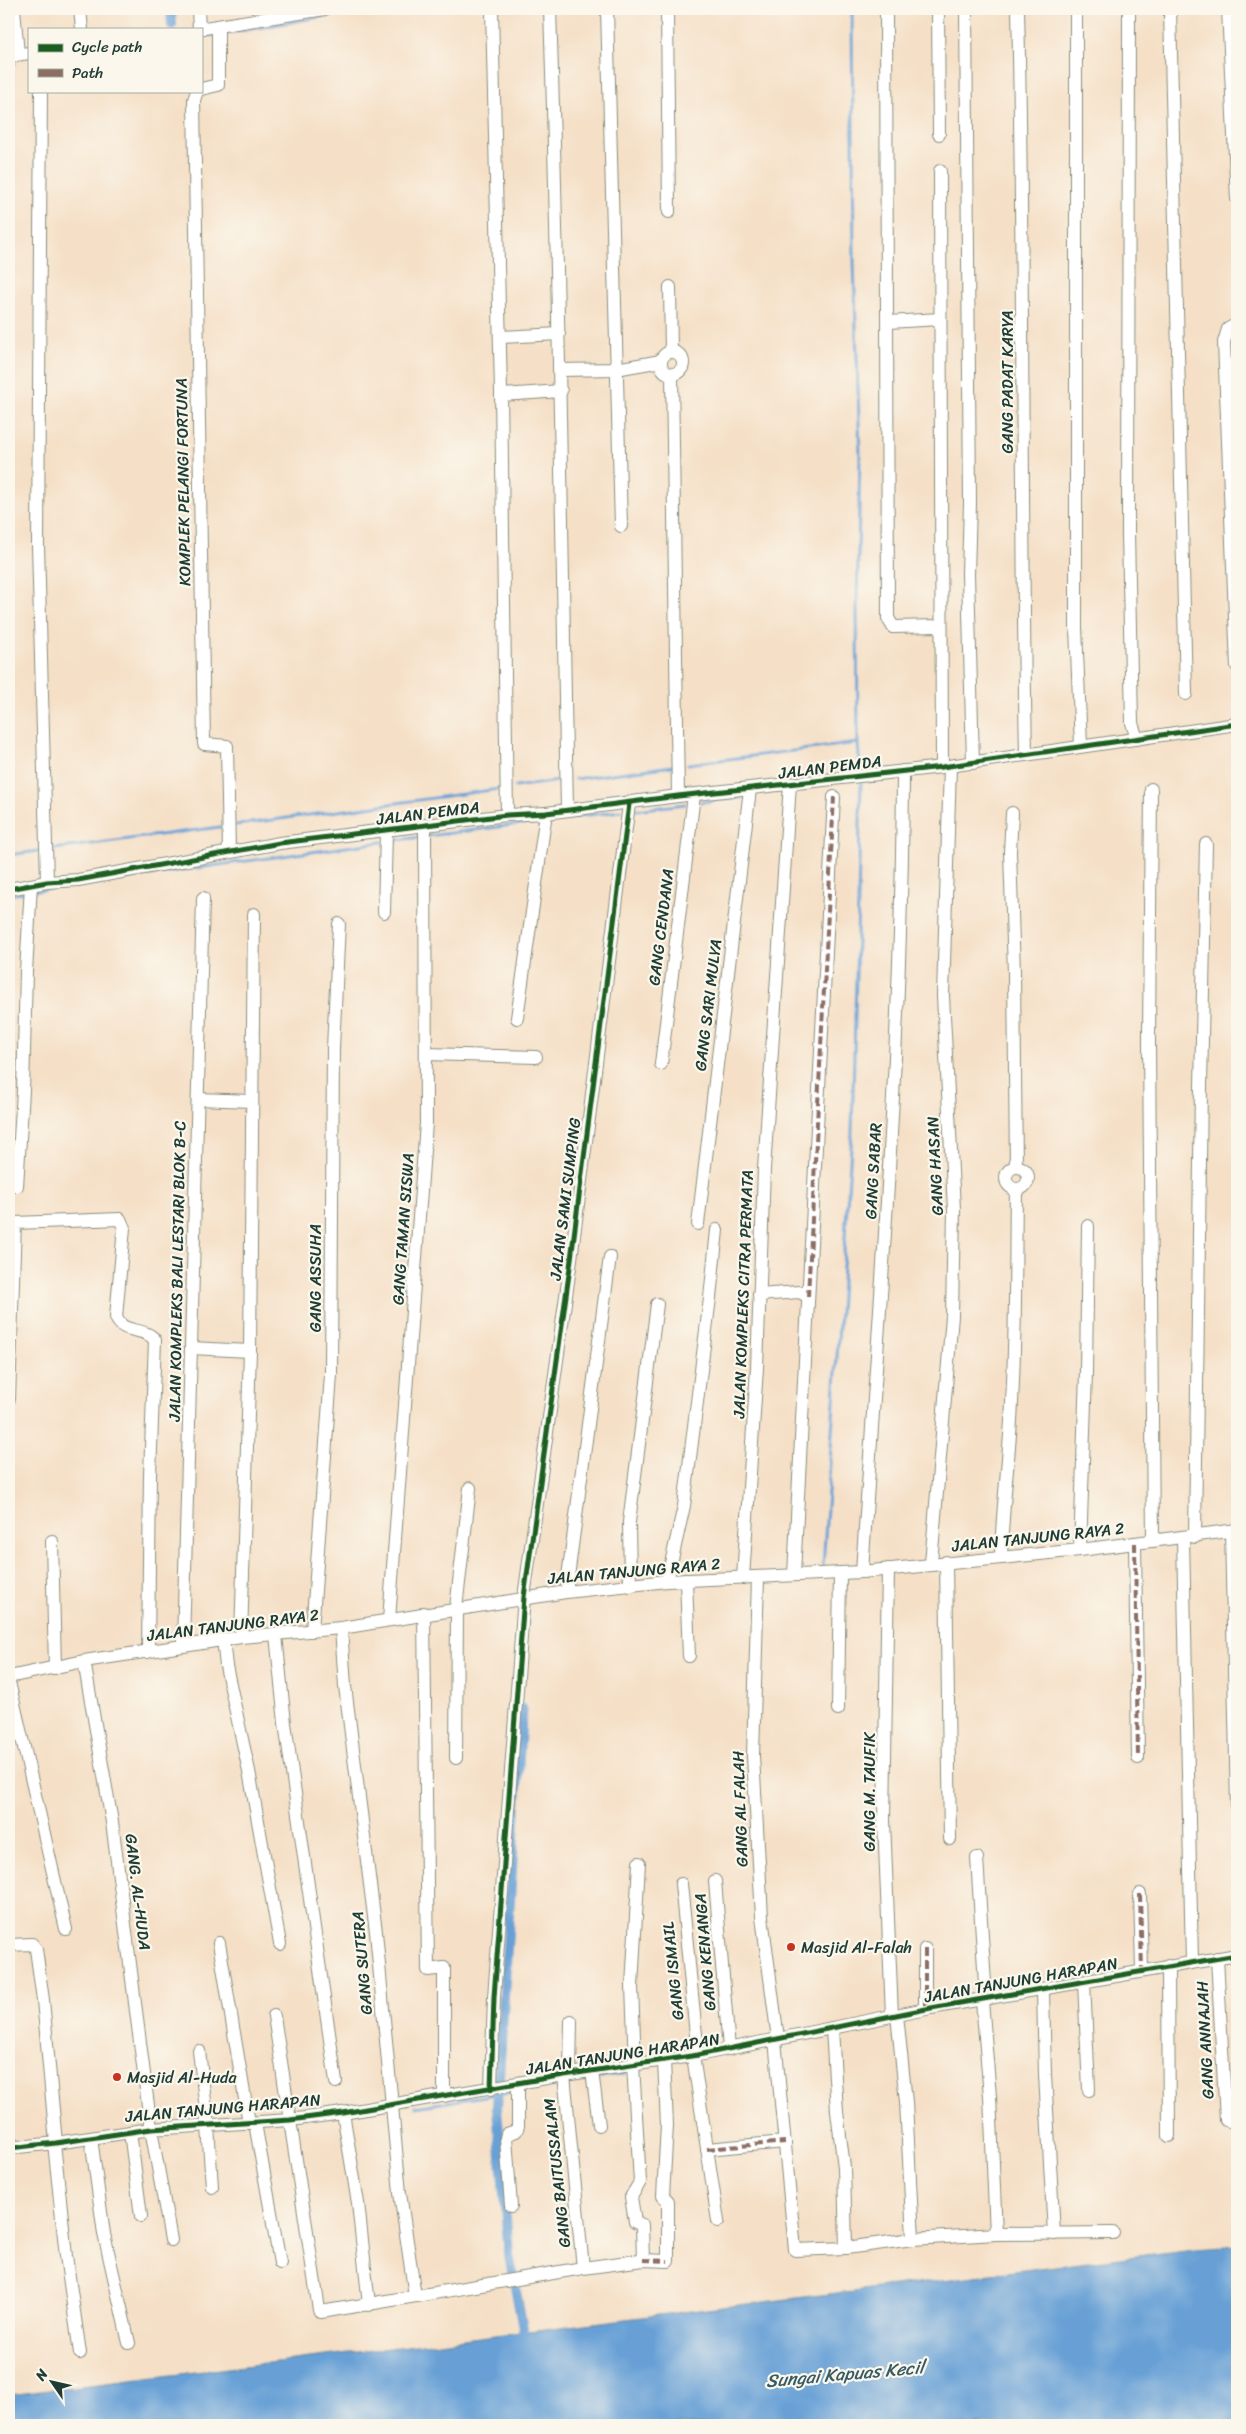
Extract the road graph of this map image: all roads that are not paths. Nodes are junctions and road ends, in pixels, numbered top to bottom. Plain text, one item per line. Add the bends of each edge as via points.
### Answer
1 (14, 9) edge
2 (80, 9) edge
3 (198, 9) edge
4 (325, 9) edge
5 (492, 9) edge
6 (550, 9) edge
7 (607, 9) edge
8 (666, 9) edge
9 (886, 9) edge
10 (938, 9) edge
11 (966, 9) edge
12 (1018, 9) edge
13 (1076, 9) edge
14 (1129, 9) edge
15 (1170, 9) edge
16 (1228, 9) edge
17 (302, 11) edge
18 (250, 15) edge
19 (218, 26) junction
20 (82, 28) edge
21 (199, 28) edge
22 (202, 29) edge
23 (18, 54) edge
24 (202, 89) edge
25 (41, 92) edge
26 (197, 92) edge
27 (939, 134) dead end
28 (1236, 154) edge
29 (940, 171) dead end
30 (1237, 199) edge
31 (669, 212) dead end
32 (670, 287) dead end
33 (940, 319) junction
34 (888, 322) junction
35 (1237, 324) edge
36 (559, 334) junction
37 (500, 337) junction
38 (671, 352) junction
39 (661, 361) junction
40 (616, 369) junction
41 (561, 370) junction
42 (672, 374) junction
43 (561, 391) junction
44 (502, 395) junction
45 (621, 526) dead end
46 (940, 626) junction
47 (1237, 666) edge
48 (1186, 694) dead end
49 (1237, 724) edge
50 (1137, 739) junction
51 (1081, 746) junction
52 (1026, 755) junction
53 (973, 763) junction
54 (946, 767) junction
55 (903, 771) junction
56 (790, 784) junction
57 (750, 789) junction
58 (1151, 789) dead end
59 (694, 795) junction
60 (678, 796) junction
61 (834, 797) dead end
62 (629, 804) junction
63 (567, 810) junction
64 (546, 813) junction
65 (1012, 813) dead end
66 (508, 816) junction
67 (386, 832) junction
68 (425, 835) junction
69 (1206, 844) dead end
70 (229, 852) junction
71 (47, 882) junction
72 (9, 889) edge
73 (30, 889) junction
74 (203, 898) dead end
75 (384, 912) dead end
76 (254, 914) dead end
77 (339, 924) dead end
78 (517, 1018) dead end
79 (426, 1054) junction
80 (536, 1057) dead end
81 (661, 1064) dead end
82 (198, 1099) junction
83 (252, 1101) junction
84 (17, 1186) dead end
85 (698, 1224) dead end
86 (1088, 1226) dead end
87 (717, 1230) dead end
88 (610, 1257) dead end
89 (759, 1295) junction
90 (808, 1296) junction
91 (657, 1304) dead end
92 (191, 1348) junction
93 (250, 1351) junction
94 (9, 1400) edge
95 (470, 1488) dead end
96 (1234, 1530) edge
97 (1189, 1537) junction
98 (52, 1541) dead end
99 (1154, 1541) junction
100 (1135, 1543) junction
101 (1080, 1550) junction
102 (1002, 1558) junction
103 (946, 1562) junction
104 (931, 1564) junction
105 (888, 1569) junction
106 (862, 1572) junction
107 (840, 1574) junction
108 (794, 1575) junction
109 (758, 1577) junction
110 (744, 1578) junction
111 (686, 1580) junction
112 (667, 1581) junction
113 (630, 1586) junction
114 (566, 1592) junction
115 (524, 1597) junction
116 (456, 1608) junction
117 (424, 1613) junction
118 (389, 1620) junction
119 (341, 1628) junction
120 (312, 1631) junction
121 (276, 1635) junction
122 (241, 1637) junction
123 (222, 1640) junction
124 (183, 1646) junction
125 (148, 1652) junction
126 (689, 1656) dead end
127 (84, 1661) junction
128 (55, 1668) junction
129 (9, 1678) edge
130 (9, 1682) edge
131 (838, 1709) dead end
132 (456, 1758) dead end
133 (1138, 1758) dead end
134 (1237, 1806) edge
135 (950, 1839) dead end
136 (977, 1858) dead end
137 (639, 1863) dead end
138 (715, 1881) dead end
139 (681, 1884) dead end
140 (1140, 1894) dead end
141 (66, 1929) dead end
142 (219, 1943) dead end
143 (280, 1944) dead end
144 (9, 1945) edge
145 (925, 1949) dead end
146 (1237, 1956) edge
147 (1217, 1958) junction
148 (1192, 1962) junction
149 (1168, 1966) junction
150 (1142, 1970) junction
151 (1084, 1982) junction
152 (1043, 1990) junction
153 (984, 2000) junction
154 (926, 2009) junction
155 (894, 2015) junction
156 (274, 2016) dead end
157 (571, 2021) dead end
158 (832, 2028) junction
159 (777, 2039) junction
160 (729, 2049) junction
161 (199, 2051) dead end
162 (696, 2056) junction
163 (664, 2061) junction
164 (634, 2064) junction
165 (592, 2071) junction
166 (567, 2075) junction
167 (336, 2082) dead end
168 (517, 2084) junction
169 (492, 2089) junction
170 (1089, 2090) dead end
171 (444, 2096) junction
172 (390, 2104) junction
173 (343, 2113) junction
174 (290, 2120) junction
175 (1232, 2122) edge
176 (252, 2123) junction
177 (9, 2124) edge
178 (598, 2125) dead end
179 (208, 2126) junction
180 (151, 2129) junction
181 (130, 2132) junction
182 (1169, 2136) dead end
183 (91, 2138) junction
184 (785, 2142) junction
185 (55, 2143) junction
186 (10, 2147) edge
187 (707, 2149) junction
188 (212, 2187) dead end
189 (512, 2206) dead end
190 (141, 2216) dead end
191 (718, 2221) dead end
192 (1113, 2233) dead end
193 (996, 2234) junction
194 (1054, 2234) junction
195 (913, 2239) junction
196 (171, 2240) dead end
197 (846, 2248) junction
198 (643, 2260) junction
199 (280, 2263) dead end
200 (583, 2268) junction
201 (415, 2296) junction
202 (369, 2305) junction
203 (129, 2343) dead end
204 (80, 2353) dead end

1 - 23 street
2 - 20 street
3 - 21 street
4 - 17 street
5 - 37 street
6 - 36 street
7 - 40 street
8 - 31 street
9 - 34 street
10 - 27 street
11 - 53 street via 968,574
12 - 52 street, GANG PADAT KARYA
13 - 51 street via 1076,628
14 - 50 street via 1128,565 1132,723
15 - 48 street
16 - 28 street
17 - 18 street
18 - 19 street
19 - 22 street
19 - 24 street via 218,85
25 - 71 street via 38,545
26 - 70 street, KOMPLEK PELANGI FORTUNA via 194,100 204,744 226,746
28 - 30 street
29 - 33 street, GANG HASAN
32 - 38 street
33 - 34 street
33 - 46 street, GANG HASAN
34 - 46 street via 888,618 890,625 897,628
35 - 47 street via 1228,329 1224,342
36 - 37 street
36 - 41 street
37 - 44 street
38 - 39 street
38 - 42 street via 678,353 684,363 679,372
39 - 40 street
39 - 42 street via 664,370
40 - 41 street
40 - 45 street
41 - 43 street
42 - 60 street
43 - 44 street
43 - 63 street
44 - 66 street
46 - 54 street, GANG HASAN
49 - 50 street
50 - 51 street, JALAN PEMDA
51 - 52 street, JALAN PEMDA
52 - 53 street, JALAN PEMDA
53 - 54 street, JALAN PEMDA
54 - 55 street, JALAN PEMDA
54 - 104 street, GANG HASAN via 943,996 954,1210 952,1316
55 - 56 street, JALAN PEMDA
55 - 106 street, GANG SABAR via 891,1145
56 - 57 street, JALAN PEMDA
56 - 89 street, JALAN KOMPLEKS CITRA PERMATA
57 - 59 street, JALAN PEMDA
57 - 85 street, GANG SARI MULYA
58 - 99 street via 1148,1041
59 - 60 street, JALAN PEMDA
59 - 81 street, GANG CENDANA
60 - 62 street, JALAN PEMDA
61 - 90 street
62 - 63 street, JALAN PEMDA
62 - 115 street, JALAN SAMI SUMPING
63 - 64 street, JALAN PEMDA
64 - 66 street, JALAN PEMDA
64 - 78 street
65 - 102 street via 1016,1166 1026,1170 1028,1180 1022,1188 1016,1189 1016,1321
66 - 68 street, JALAN PEMDA
67 - 68 street, JALAN PEMDA
67 - 70 street, JALAN PEMDA
67 - 75 street
68 - 79 street, GANG TAMAN SISWA
69 - 97 street
70 - 71 street, JALAN PEMDA via 78,880
71 - 73 street, JALAN PEMDA
72 - 73 street, JALAN PEMDA
73 - 84 street
74 - 82 street, JALAN KOMPLEKS BALI LESTARI BLOK B-C
76 - 83 street
77 - 120 street, GANG ASSUHA via 333,1048 331,1375
79 - 80 street
79 - 118 street, GANG TAMAN SISWA via 424,1173
82 - 83 street
82 - 92 street, JALAN KOMPLEKS BALI LESTARI BLOK B-C
83 - 93 street
86 - 101 street
87 - 112 street via 684,1506
88 - 114 street
89 - 90 street via 799,1292
89 - 110 street, JALAN KOMPLEKS CITRA PERMATA
90 - 108 street
91 - 113 street via 631,1505
92 - 93 street
92 - 124 street, JALAN KOMPLEKS BALI LESTARI BLOK B-C
93 - 122 street
94 - 125 street via 15,1223 116,1219 123,1222 116,1317 122,1328 147,1332 155,1340
95 - 116 street
96 - 97 street, JALAN TANJUNG RAYA 2
96 - 134 street
97 - 99 street, JALAN TANJUNG RAYA 2
97 - 148 street
98 - 128 street
99 - 100 street, JALAN TANJUNG RAYA 2
100 - 101 street, JALAN TANJUNG RAYA 2
100 - 133 street
101 - 102 street, JALAN TANJUNG RAYA 2
102 - 103 street, JALAN TANJUNG RAYA 2
103 - 104 street, JALAN TANJUNG RAYA 2
103 - 135 street
104 - 105 street, JALAN TANJUNG RAYA 2
105 - 106 street, JALAN TANJUNG RAYA 2
105 - 155 street, GANG M. TAUFIK via 884,1877
106 - 107 street, JALAN TANJUNG RAYA 2
107 - 108 street, JALAN TANJUNG RAYA 2
107 - 131 street
108 - 109 street, JALAN TANJUNG RAYA 2
109 - 110 street, JALAN TANJUNG RAYA 2
109 - 159 street, GANG AL FALAH via 753,1756 762,1917
110 - 111 street, JALAN TANJUNG RAYA 2
111 - 112 street, JALAN TANJUNG RAYA 2
111 - 126 street
112 - 113 street, JALAN TANJUNG RAYA 2
113 - 114 street, JALAN TANJUNG RAYA 2
114 - 115 street, JALAN TANJUNG RAYA 2
115 - 116 street, JALAN TANJUNG RAYA 2
115 - 169 street, JALAN SAMI SUMPING via 494,1997
116 - 117 street, JALAN TANJUNG RAYA 2
116 - 132 street
117 - 118 street, JALAN TANJUNG RAYA 2
117 - 171 street via 428,1970 444,1968
118 - 119 street, JALAN TANJUNG RAYA 2
119 - 120 street, JALAN TANJUNG RAYA 2
119 - 172 street, GANG SUTERA via 345,1686 373,1903
120 - 121 street, JALAN TANJUNG RAYA 2
121 - 122 street, JALAN TANJUNG RAYA 2
121 - 167 street
122 - 123 street, JALAN TANJUNG RAYA 2
123 - 124 street, JALAN TANJUNG RAYA 2
123 - 143 street
124 - 125 street, JALAN TANJUNG RAYA 2
125 - 127 street, JALAN TANJUNG RAYA 2
127 - 128 street, JALAN TANJUNG RAYA 2
127 - 180 street, GANG. AL-HUDA via 116,1851
128 - 129 street, JALAN TANJUNG RAYA 2
130 - 141 street
136 - 153 street
137 - 164 street via 632,1986
138 - 160 street, GANG KENANGA
139 - 162 street, GANG ISMAIL
140 - 150 street
142 - 176 street
144 - 185 street via 32,1944 36,1949 44,2000
145 - 154 street
146 - 147 street, JALAN TANJUNG HARAPAN
147 - 148 street, JALAN TANJUNG HARAPAN
147 - 175 street, GANG ANNAJAH
148 - 149 street, JALAN TANJUNG HARAPAN
149 - 150 street, JALAN TANJUNG HARAPAN
149 - 182 street
150 - 151 street, JALAN TANJUNG HARAPAN
151 - 152 street, JALAN TANJUNG HARAPAN
151 - 170 street
152 - 153 street, JALAN TANJUNG HARAPAN
152 - 194 street
153 - 154 street, JALAN TANJUNG HARAPAN
153 - 193 street
154 - 155 street, JALAN TANJUNG HARAPAN
155 - 158 street, JALAN TANJUNG HARAPAN
155 - 195 street, GANG M. TAUFIK via 906,2102
156 - 174 street
157 - 166 street, GANG BAITUSSALAM
158 - 159 street, JALAN TANJUNG HARAPAN
158 - 197 street via 844,2167
159 - 160 street, JALAN TANJUNG HARAPAN
159 - 184 street, GANG AL FALAH
160 - 162 street, JALAN TANJUNG HARAPAN
161 - 179 street
162 - 163 street, JALAN TANJUNG HARAPAN
162 - 187 street, GANG ISMAIL
163 - 164 street, JALAN TANJUNG HARAPAN
163 - 198 street via 667,2125 663,2196 668,2201 668,2261
164 - 165 street, JALAN TANJUNG HARAPAN
164 - 198 street via 640,2182 631,2201 635,2222 642,2225
165 - 166 street, JALAN TANJUNG HARAPAN
165 - 178 street
166 - 168 street, JALAN TANJUNG HARAPAN
166 - 200 street, GANG BAITUSSALAM
168 - 169 street, JALAN TANJUNG HARAPAN
168 - 189 street via 518,2126 506,2138
169 - 171 street, JALAN TANJUNG HARAPAN
171 - 172 street, JALAN TANJUNG HARAPAN
172 - 173 street, JALAN TANJUNG HARAPAN
172 - 201 street, GANG SUTERA
173 - 174 street, JALAN TANJUNG HARAPAN
173 - 202 street via 358,2203
174 - 176 street, JALAN TANJUNG HARAPAN
174 - 202 street via 320,2311
176 - 179 street, JALAN TANJUNG HARAPAN
176 - 199 street
177 - 186 street
179 - 180 street, JALAN TANJUNG HARAPAN
179 - 188 street
180 - 181 street, JALAN TANJUNG HARAPAN
180 - 196 street, GANG. AL-HUDA
181 - 183 street, JALAN TANJUNG HARAPAN
181 - 190 street
183 - 185 street, JALAN TANJUNG HARAPAN
183 - 203 street via 104,2234
184 - 187 street
184 - 197 street, GANG AL FALAH via 796,2250
185 - 186 street, JALAN TANJUNG HARAPAN
185 - 204 street
187 - 191 street, GANG ISMAIL
192 - 194 street
193 - 194 street
193 - 195 street
195 - 197 street
198 - 200 street
200 - 201 street
201 - 202 street

